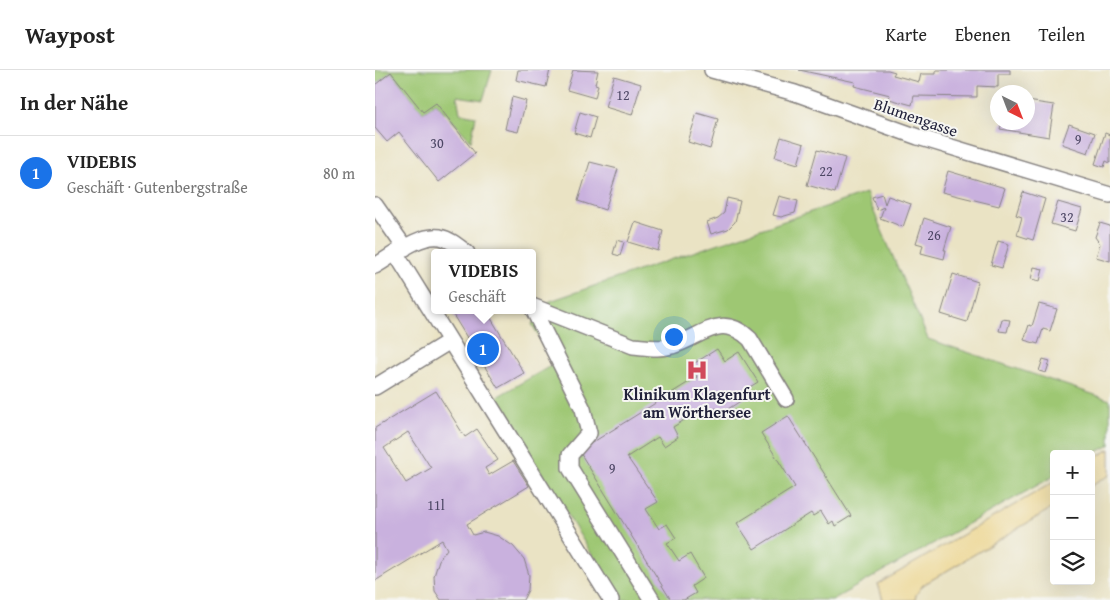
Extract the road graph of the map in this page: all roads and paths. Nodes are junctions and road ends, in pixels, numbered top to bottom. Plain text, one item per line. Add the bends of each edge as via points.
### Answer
1 (712, 70) edge
2 (1110, 196) edge
3 (375, 205) edge
4 (460, 249) edge
5 (400, 251) junction
6 (375, 266) edge
7 (431, 306) edge
8 (536, 309) edge
9 (435, 314) edge
10 (536, 314) edge
11 (450, 340) junction
12 (375, 387) edge
13 (786, 399) dead end
14 (611, 600) edge
15 (652, 600) edge

1 - 2 street, Blumengasse via 795,92 919,137
3 - 5 street
4 - 5 street via 440,238 429,237
5 - 6 street
5 - 7 street
8 - 13 street via 633,346 650,348 671,347 717,326 732,327 750,340
9 - 11 street
10 - 15 street via 583,409 589,433 570,455 570,468
11 - 12 street
11 - 14 street

